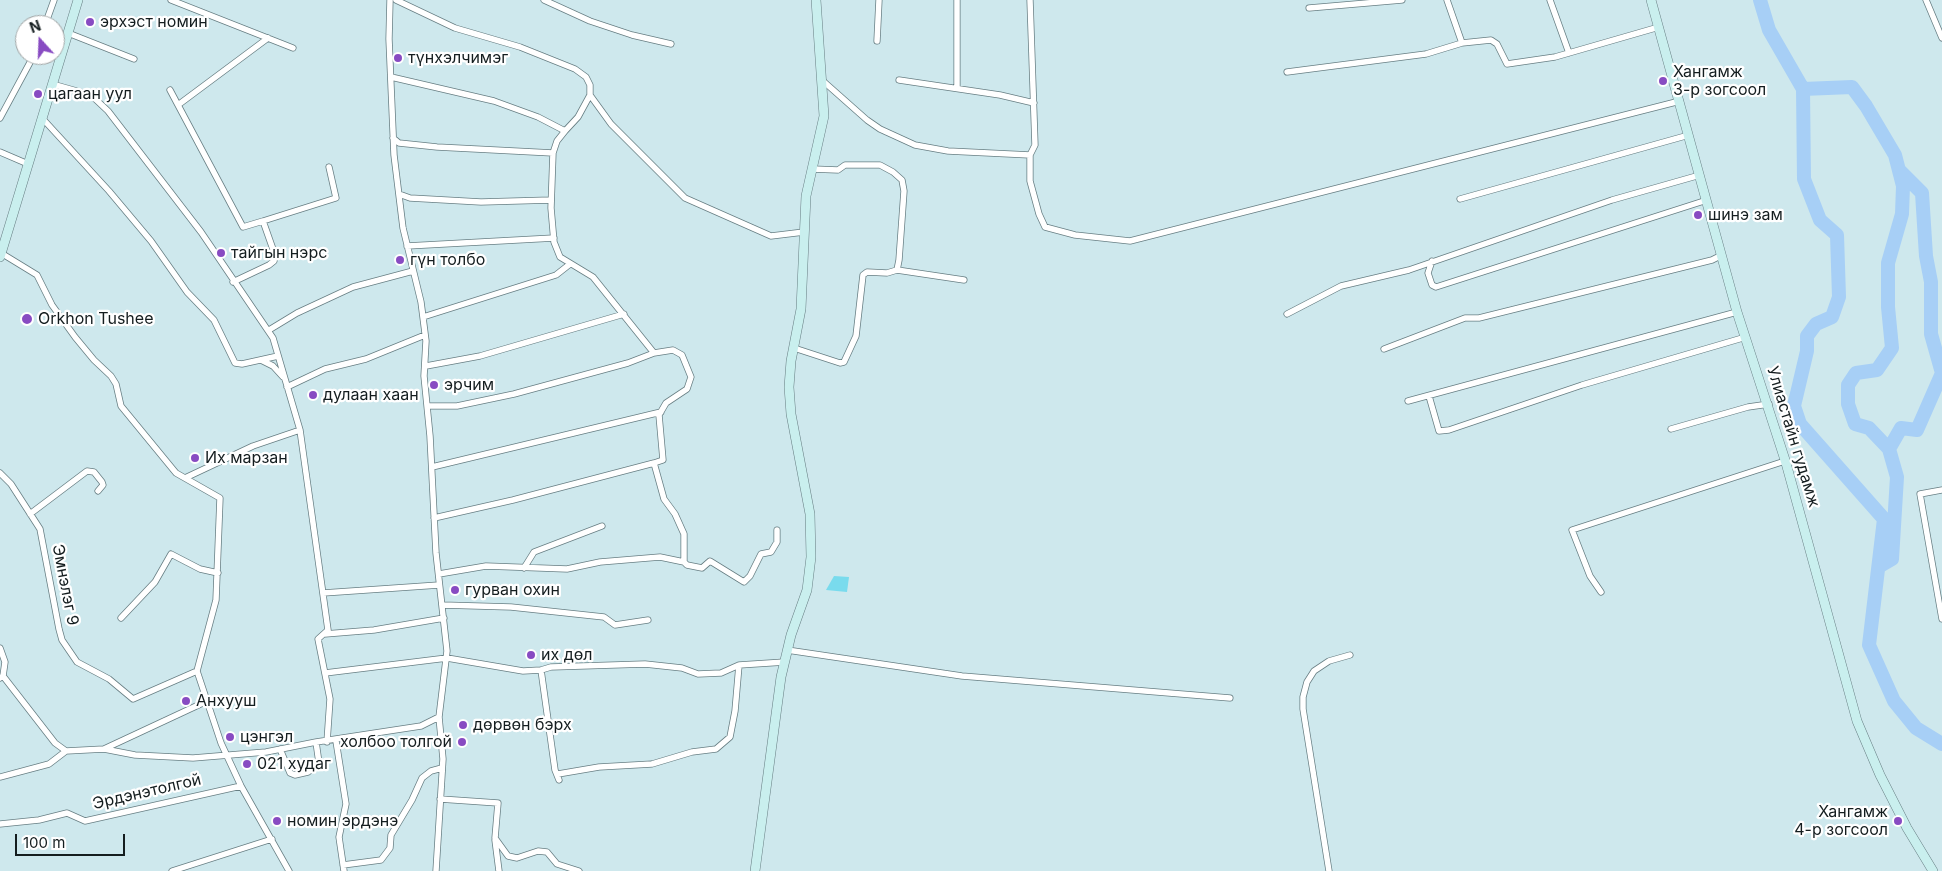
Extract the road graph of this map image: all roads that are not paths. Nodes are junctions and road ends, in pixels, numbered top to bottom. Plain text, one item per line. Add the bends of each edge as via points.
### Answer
1 (54, 0) edge
2 (78, 0) edge
3 (171, 0) edge
4 (390, 0) edge
5 (396, 0) edge
6 (544, 0) edge
7 (816, 0) edge
8 (879, 0) edge
9 (957, 0) edge
10 (1030, 0) edge
11 (1402, 0) edge
12 (1447, 0) edge
13 (1550, 0) edge
14 (1651, 0) edge
15 (1926, 0) edge
16 (1310, 8) dead end
17 (49, 15) edge
18 (1659, 27) junction
19 (68, 34) junction
20 (268, 38) junction
21 (1942, 38) edge
22 (877, 41) dead end
23 (1462, 43) junction
24 (671, 44) dead end
25 (293, 48) dead end
26 (1569, 53) junction
27 (134, 59) dead end
28 (29, 65) edge
29 (1287, 72) dead end
30 (391, 77) junction
31 (899, 80) dead end
32 (823, 81) junction
33 (52, 84) junction
34 (957, 88) junction
35 (170, 90) dead end
36 (590, 95) junction
37 (1680, 101) junction
38 (1034, 103) junction
39 (178, 105) junction
40 (0, 118) edge
41 (42, 118) junction
42 (565, 131) junction
43 (1689, 134) junction
44 (393, 138) junction
45 (0, 152) edge
46 (553, 153) junction
47 (1030, 156) junction
48 (28, 164) junction
49 (329, 168) dead end
50 (812, 169) junction
51 (1700, 175) junction
52 (399, 194) junction
53 (1460, 199) dead end
54 (551, 200) junction
55 (1707, 200) junction
56 (263, 221) junction
57 (804, 232) junction
58 (554, 238) junction
59 (407, 246) junction
60 (1, 255) edge
61 (1722, 255) junction
62 (1432, 261) junction
63 (570, 264) junction
64 (897, 270) junction
65 (413, 271) junction
66 (964, 280) dead end
67 (233, 282) junction
68 (1737, 312) junction
69 (624, 314) junction
70 (1287, 314) dead end
71 (423, 317) junction
72 (269, 330) junction
73 (425, 334) junction
74 (1746, 337) junction
75 (794, 348) junction
76 (1384, 349) dead end
77 (654, 353) junction
78 (278, 356) junction
79 (258, 359) junction
80 (426, 366) junction
81 (284, 378) junction
82 (287, 387) junction
83 (1429, 396) junction
84 (1408, 401) dead end
85 (1769, 404) junction
86 (427, 406) junction
87 (661, 412) junction
88 (1671, 428) dead end
89 (300, 430) junction
90 (1785, 461) junction
91 (654, 463) junction
92 (432, 467) junction
93 (0, 473) edge
94 (185, 478) junction
95 (1942, 490) edge
96 (98, 491) dead end
97 (30, 514) junction
98 (434, 518) junction
99 (602, 526) dead end
100 (777, 530) dead end
101 (684, 562) junction
102 (524, 568) junction
103 (218, 573) junction
104 (439, 574) junction
105 (439, 585) junction
106 (1601, 592) dead end
107 (323, 593) junction
108 (442, 605) junction
109 (121, 618) dead end
110 (444, 618) junction
111 (1942, 619) edge
112 (648, 620) dead end
113 (325, 634) junction
114 (0, 648) edge
115 (787, 650) junction
116 (1350, 655) dead end
117 (447, 658) junction
118 (785, 662) junction
119 (739, 665) junction
120 (541, 670) junction
121 (197, 671) junction
122 (325, 673) junction
123 (1, 677) edge
124 (1230, 698) dead end
125 (207, 701) junction
126 (439, 717) junction
127 (336, 741) junction
128 (316, 742) junction
129 (326, 742) junction
130 (104, 749) junction
131 (280, 749) junction
132 (66, 751) junction
133 (227, 755) junction
134 (442, 768) junction
135 (0, 777) edge
136 (241, 786) junction
137 (440, 799) junction
138 (0, 824) edge
139 (495, 838) junction
140 (272, 839) junction
141 (343, 868) edge
142 (172, 871) edge
143 (289, 871) edge
144 (436, 871) edge
145 (499, 871) edge
146 (578, 871) edge
147 (755, 871) edge
148 (1329, 871) edge
149 (1934, 871) edge

1 - 17 street
2 - 19 main road
3 - 20 street
4 - 30 street
5 - 36 street via 454,28 506,42 565,64 586,76
6 - 24 street via 599,24
7 - 32 main road
8 - 22 street
9 - 34 street
10 - 38 street
11 - 16 street
12 - 23 street
13 - 26 street
14 - 18 main road, Улиастайн гудамж
15 - 21 street
18 - 26 street
18 - 37 main road, Улиастайн гудамж
19 - 27 street
19 - 33 main road
20 - 25 street
20 - 39 street
23 - 26 street via 1491,40 1497,44 1507,64
23 - 29 street via 1426,54
28 - 40 street
30 - 42 street via 494,101
30 - 44 street
31 - 34 street
32 - 47 street via 880,129 916,145 948,151
32 - 50 main road via 823,124
33 - 41 main road
33 - 67 street via 88,93 105,107 201,232
34 - 38 street
35 - 39 street
36 - 42 street via 578,118
36 - 57 street via 625,139 686,198 771,236
37 - 43 main road, Улиастайн гудамж
37 - 47 street via 1130,242 1075,236 1045,227 1030,181
38 - 47 street via 1035,145
39 - 56 street via 243,227
41 - 48 main road
41 - 79 street via 109,191 151,241 187,292 214,320 235,363
42 - 46 street
43 - 51 main road, Улиастайн гудамж
43 - 53 street
44 - 46 street via 399,144
44 - 52 street
45 - 48 street
46 - 54 street
48 - 60 main road
49 - 56 street via 336,198
50 - 57 main road via 806,196
50 - 64 street via 838,170 845,165 880,165 902,180 904,192
51 - 55 main road, Улиастайн гудамж
51 - 62 street via 1612,200
52 - 54 street via 410,198 481,202
52 - 59 street
54 - 58 street
55 - 61 main road, Улиастайн гудамж
55 - 62 street via 1436,287 1428,273
56 - 67 street via 275,255 274,262
57 - 75 main road via 801,308
58 - 59 street
58 - 63 street via 560,257
59 - 65 street
60 - 94 street via 37,274 52,305 75,337 111,376 121,406 176,473
61 - 68 main road, Улиастайн гудамж
61 - 76 street via 1479,318 1465,318
62 - 70 street via 1409,270 1341,286
63 - 69 street via 590,275
63 - 71 street via 556,275
64 - 66 street
64 - 75 street via 863,275 856,336 844,362
65 - 71 street
65 - 72 street via 346,290
67 - 72 street
68 - 74 main road, Улиастайн гудамж
68 - 83 street
69 - 77 street
69 - 80 street via 480,356
71 - 73 street
72 - 78 street
73 - 80 street
73 - 82 street via 366,359 326,369
74 - 83 street via 1582,385 1449,430 1439,431
74 - 85 main road, Улиастайн гудамж
75 - 115 main road via 790,400 812,538 807,590
77 - 86 street via 514,394 457,406
77 - 87 street via 673,350 682,355 691,377 688,388 666,403
78 - 79 street
78 - 81 street
79 - 81 street via 273,366
80 - 86 street
81 - 82 street
82 - 89 street
83 - 84 street
85 - 88 street
85 - 90 main road, Улиастайн гудамж
86 - 92 street
87 - 91 street via 658,415 663,460
87 - 92 street
89 - 94 street via 254,446
89 - 107 street
90 - 106 street via 1572,530 1590,576
90 - 149 main road, Улиастайн гудамж via 1857,721 1902,819
91 - 98 street
91 - 101 street via 664,499 676,514 684,534
92 - 98 street
93 - 97 street, Эмнэлэг 9
94 - 103 street via 220,498
95 - 111 street via 1920,494
96 - 97 street via 102,482 94,472 87,471
97 - 121 street, Эмнэлэг 9 via 40,529 52,603 62,640 78,662 109,679 133,700
98 - 104 street
99 - 102 street via 534,552
100 - 101 street via 777,542 771,552 761,554 744,582 710,561 702,568
101 - 102 street via 660,557 600,562 567,569
102 - 104 street via 486,566
103 - 109 street via 200,569 171,554 155,582
103 - 121 street via 216,600
104 - 105 street
105 - 107 street
105 - 108 street
107 - 113 street via 328,630
108 - 110 street
108 - 112 street via 511,607 604,616 615,625
110 - 113 street
110 - 117 street
113 - 122 street via 318,639
114 - 123 street via 5,662
115 - 118 main road
115 - 124 street via 962,676
116 - 148 street via 1329,661 1314,672 1306,682 1303,697
117 - 120 street via 523,671
117 - 122 street
117 - 126 street
118 - 119 street
118 - 147 main road
119 - 120 street via 721,673 698,674 682,668 645,664
119 - 120 street via 730,737 716,749 692,752 652,764 599,767 559,777 555,770
121 - 125 street
122 - 129 street via 330,698
123 - 132 street via 55,743
125 - 130 street
125 - 133 street
126 - 127 street via 421,726
126 - 134 street
127 - 129 street
127 - 141 street via 346,804 339,837
128 - 129 street
128 - 131 street
128 - 131 street via 319,763 308,772 290,773
130 - 132 street
130 - 133 street via 135,756 193,758
131 - 133 street
132 - 135 street via 49,764
133 - 136 street
134 - 137 street
134 - 141 street via 422,778 391,835 390,848 381,860
136 - 138 street, Эрдэнэтолгой via 85,820 67,813
136 - 140 street
137 - 139 street via 498,803
137 - 144 street
139 - 145 street
139 - 146 street via 508,856 516,858 547,852 557,864
140 - 142 street
140 - 143 street

